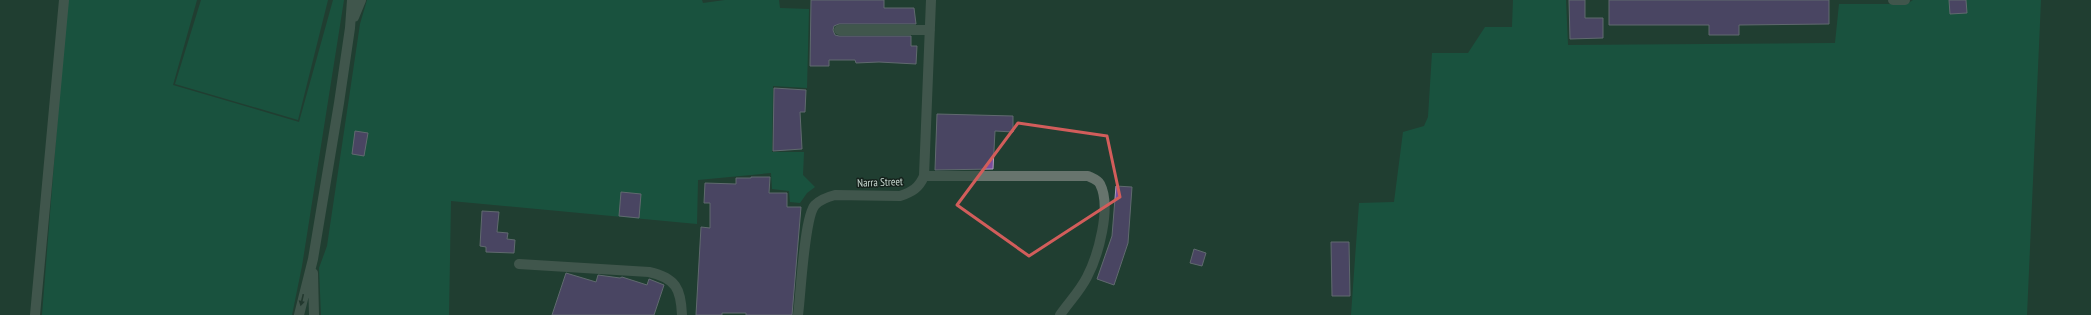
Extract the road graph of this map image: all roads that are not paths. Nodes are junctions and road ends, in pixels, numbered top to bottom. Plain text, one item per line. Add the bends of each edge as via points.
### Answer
1 (64, 0) edge
2 (352, 0) edge
3 (361, 0) edge
4 (931, 0) edge
5 (1893, 0) edge
6 (1905, 0) edge
7 (350, 28) junction
8 (839, 30) dead end
9 (930, 30) junction
10 (924, 176) junction
11 (313, 259) junction
12 (519, 264) dead end
13 (35, 315) edge
14 (298, 315) edge
15 (314, 315) edge
16 (682, 315) edge
17 (798, 315) edge
18 (1060, 315) edge

1 - 13 street
2 - 7 street
3 - 7 street
4 - 9 street
5 - 6 street
7 - 11 street
8 - 9 street
9 - 10 street
10 - 17 street, Narra Street via 916,189 900,196 835,195 815,205 807,228
10 - 18 street via 1088,176 1096,179 1100,184 1105,216 1101,241 1087,277
11 -> 14 street
11 - 15 street
12 - 16 street via 663,275 674,283 682,302

